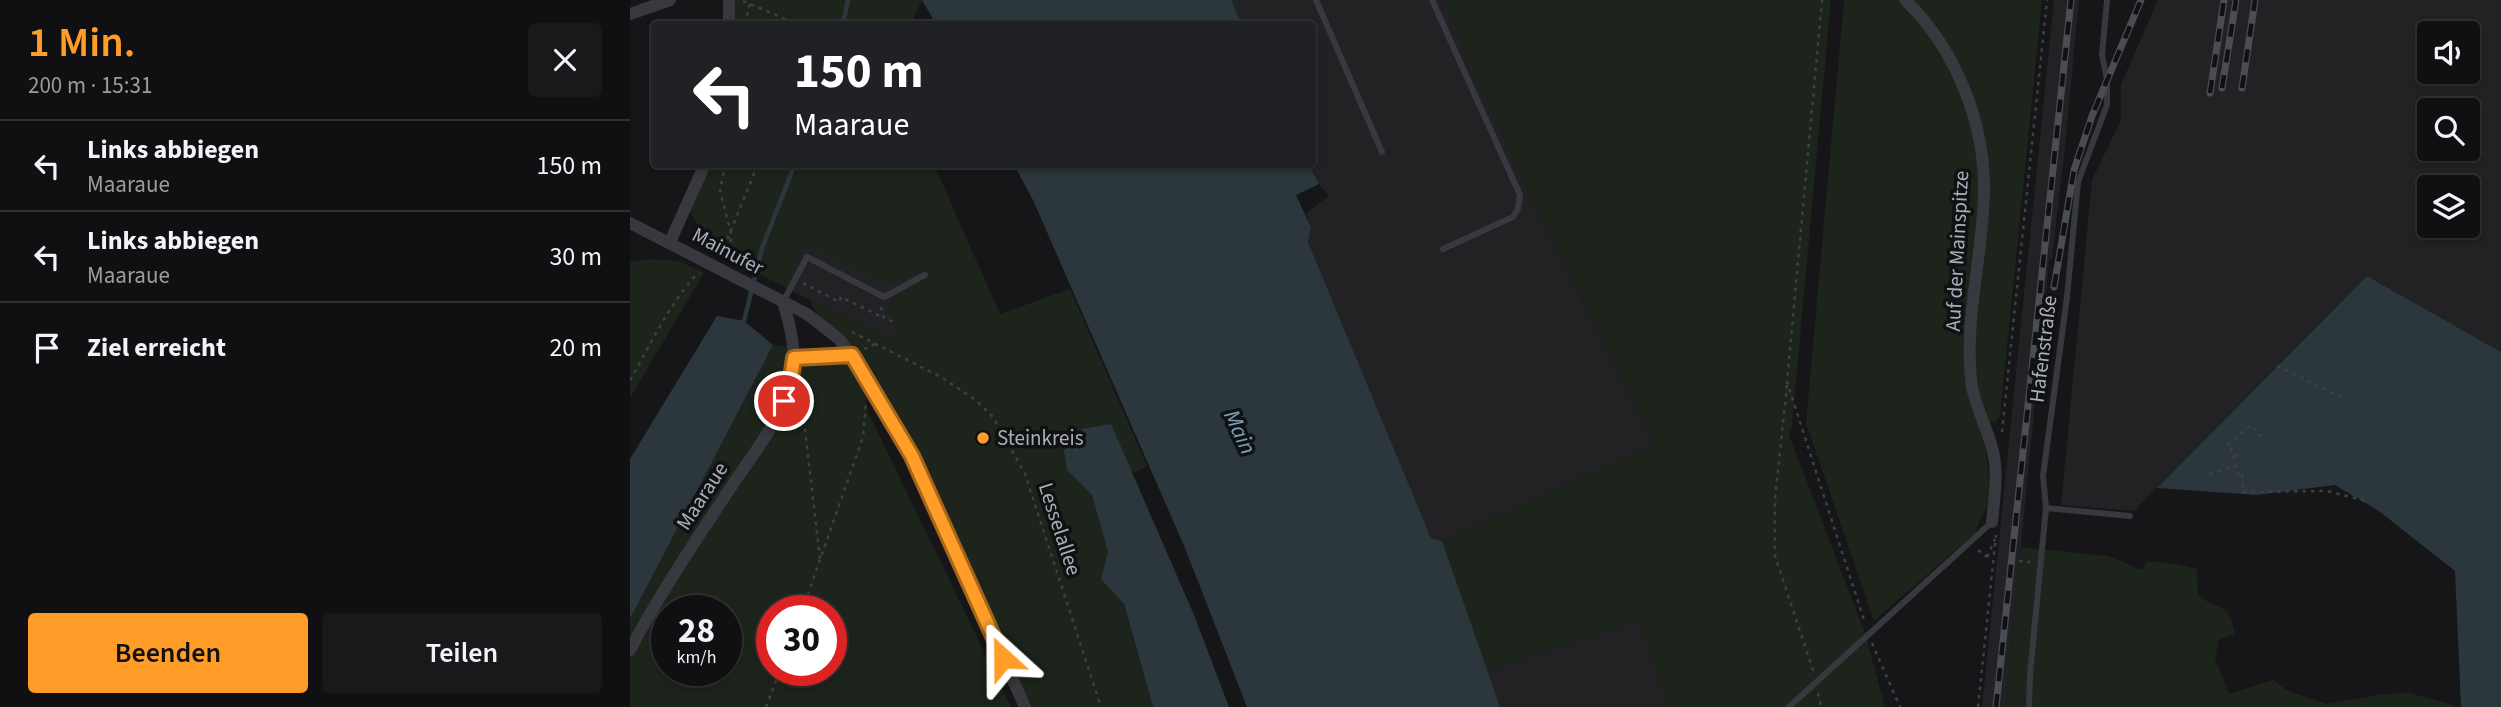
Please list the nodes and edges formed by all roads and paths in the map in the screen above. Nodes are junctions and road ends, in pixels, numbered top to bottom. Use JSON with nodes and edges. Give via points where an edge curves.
{"nodes":[{"id":1,"x":670,"y":0,"type":"edge"},
{"id":2,"x":729,"y":0,"type":"edge"},
{"id":3,"x":740,"y":0,"type":"edge"},
{"id":4,"x":1316,"y":0,"type":"edge"},
{"id":5,"x":1432,"y":0,"type":"edge"},
{"id":6,"x":1822,"y":0,"type":"edge"},
{"id":7,"x":1905,"y":0,"type":"edge"},
{"id":8,"x":2047,"y":0,"type":"edge"},
{"id":9,"x":2107,"y":0,"type":"edge"},
{"id":10,"x":751,"y":2,"type":"edge"},
{"id":11,"x":630,"y":14,"type":"edge"},
{"id":12,"x":729,"y":21,"type":"edge"},
{"id":13,"x":746,"y":21,"type":"edge"},
{"id":14,"x":786,"y":21,"type":"edge"},
{"id":15,"x":1382,"y":152,"type":"dead end"},
{"id":16,"x":703,"y":168,"type":"edge"},
{"id":17,"x":724,"y":168,"type":"edge"},
{"id":18,"x":756,"y":168,"type":"edge"},
{"id":19,"x":630,"y":223,"type":"edge"},
{"id":20,"x":731,"y":233,"type":"junction"},
{"id":21,"x":670,"y":242,"type":"junction"},
{"id":22,"x":1443,"y":249,"type":"dead end"},
{"id":23,"x":712,"y":264,"type":"junction"},
{"id":24,"x":730,"y":273,"type":"junction"},
{"id":25,"x":925,"y":275,"type":"dead end"},
{"id":26,"x":795,"y":279,"type":"junction"},
{"id":27,"x":884,"y":297,"type":"junction"},
{"id":28,"x":783,"y":302,"type":"junction"},
{"id":29,"x":884,"y":318,"type":"junction"},
{"id":30,"x":894,"y":323,"type":"dead end"},
{"id":31,"x":877,"y":343,"type":"dead end"},
{"id":32,"x":852,"y":355,"type":"junction"},
{"id":33,"x":794,"y":358,"type":"junction"},
{"id":34,"x":2277,"y":366,"type":"dead end"},
{"id":35,"x":866,"y":374,"type":"junction"},
{"id":36,"x":630,"y":380,"type":"edge"},
{"id":37,"x":1787,"y":382,"type":"junction"},
{"id":38,"x":801,"y":386,"type":"dead end"},
{"id":39,"x":2343,"y":398,"type":"dead end"},
{"id":40,"x":2263,"y":438,"type":"dead end"},
{"id":41,"x":1993,"y":451,"type":"junction"},
{"id":42,"x":2236,"y":466,"type":"junction"},
{"id":43,"x":2208,"y":474,"type":"dead end"},
{"id":44,"x":2370,"y":502,"type":"dead end"},
{"id":45,"x":2046,"y":508,"type":"junction"},
{"id":46,"x":2130,"y":516,"type":"dead end"},
{"id":47,"x":1992,"y":522,"type":"junction"},
{"id":48,"x":1996,"y":536,"type":"junction"},
{"id":49,"x":1992,"y":558,"type":"dead end"},
{"id":50,"x":821,"y":562,"type":"junction"},
{"id":51,"x":808,"y":595,"type":"edge"},
{"id":52,"x":1869,"y":635,"type":"junction"},
{"id":53,"x":630,"y":650,"type":"edge"},
{"id":54,"x":1817,"y":683,"type":"junction"},
{"id":55,"x":774,"y":686,"type":"edge"},
{"id":56,"x":766,"y":707,"type":"edge"},
{"id":57,"x":1025,"y":707,"type":"edge"},
{"id":58,"x":1101,"y":707,"type":"edge"},
{"id":59,"x":1789,"y":707,"type":"edge"},
{"id":60,"x":1821,"y":707,"type":"edge"},
{"id":61,"x":1900,"y":707,"type":"edge"},
{"id":62,"x":1978,"y":707,"type":"edge"},
{"id":63,"x":2029,"y":707,"type":"edge"}],
"edges":[{"from":1,"to":11,"type":"street"},
{"from":2,"to":12,"type":"street"},
{"from":3,"to":10,"type":"path"},
{"from":4,"to":15,"type":"lane"},
{"from":5,"to":22,"type":"lane","via":[[1520,195],[1513,216]]},
{"from":6,"to":37,"type":"path"},
{"from":7,"to":41,"type":"street","name":"Auf der Mainspitze","via":[[1954,66],[1980,135],[1984,191],[1970,324],[1972,388]]},
{"from":8,"to":41,"type":"path","via":[[2004,427]]},
{"from":9,"to":45,"type":"lane","name":"Hafenstraße","via":[[2102,55],[2107,105],[2078,182],[2043,476]]},
{"from":10,"to":13,"type":"path"},
{"from":10,"to":14,"type":"path"},
{"from":16,"to":21,"type":"street","name":"Mainufer"},
{"from":17,"to":20,"type":"path","via":[[720,191]]},
{"from":18,"to":20,"type":"path"},
{"from":19,"to":21,"type":"street"},
{"from":20,"to":23,"type":"path"},
{"from":20,"to":24,"type":"path"},
{"from":21,"to":23,"type":"street","name":"Mainufer"},
{"from":23,"to":24,"type":"street","name":"Mainufer"},
{"from":23,"to":36,"type":"path","via":[[688,283]]},
{"from":24,"to":28,"type":"street","name":"Mainufer"},
{"from":25,"to":27,"type":"lane"},
{"from":26,"to":27,"type":"lane","via":[[807,257]]},
{"from":26,"to":28,"type":"lane"},
{"from":26,"to":29,"type":"path"},
{"from":27,"to":29,"type":"path"},
{"from":28,"to":32,"type":"street","name":"Mainufer","via":[[822,324]]},
{"from":28,"to":33,"type":"street","name":"Maaraue"},
{"from":29,"to":30,"type":"path"},
{"from":31,"to":58,"type":"path","name":"Lesselallee","via":[[961,389],[993,417],[1007,439],[1025,474]]},
{"from":32,"to":33,"type":"street"},
{"from":32,"to":35,"type":"street","name":"Mainufer"},
{"from":33,"to":53,"type":"street","name":"Maaraue","via":[[789,389],[769,429]]},
{"from":34,"to":39,"type":"path"},
{"from":35,"to":50,"type":"path","via":[[863,437]]},
{"from":35,"to":57,"type":"street","name":"Mainufer","via":[[912,456]]},
{"from":37,"to":52,"type":"path"},
{"from":37,"to":54,"type":"path","via":[[1775,499],[1775,556]]},
{"from":38,"to":50,"type":"path"},
{"from":40,"to":42,"type":"path","via":[[2250,425],[2227,444]]},
{"from":41,"to":47,"type":"street","name":"Auf der Mainspitze"},
{"from":42,"to":43,"type":"path"},
{"from":42,"to":44,"type":"path","via":[[2243,492],[2327,491]]},
{"from":45,"to":46,"type":"lane"},
{"from":45,"to":63,"type":"lane","name":"Hafenstraße"},
{"from":47,"to":48,"type":"path"},
{"from":47,"to":52,"type":"lane"},
{"from":48,"to":49,"type":"path","via":[[1987,557]]},
{"from":48,"to":62,"type":"path"},
{"from":50,"to":51,"type":"path"},
{"from":52,"to":54,"type":"lane"},
{"from":52,"to":61,"type":"path"},
{"from":54,"to":59,"type":"lane"},
{"from":54,"to":60,"type":"path"},
{"from":55,"to":56,"type":"path"}]}
